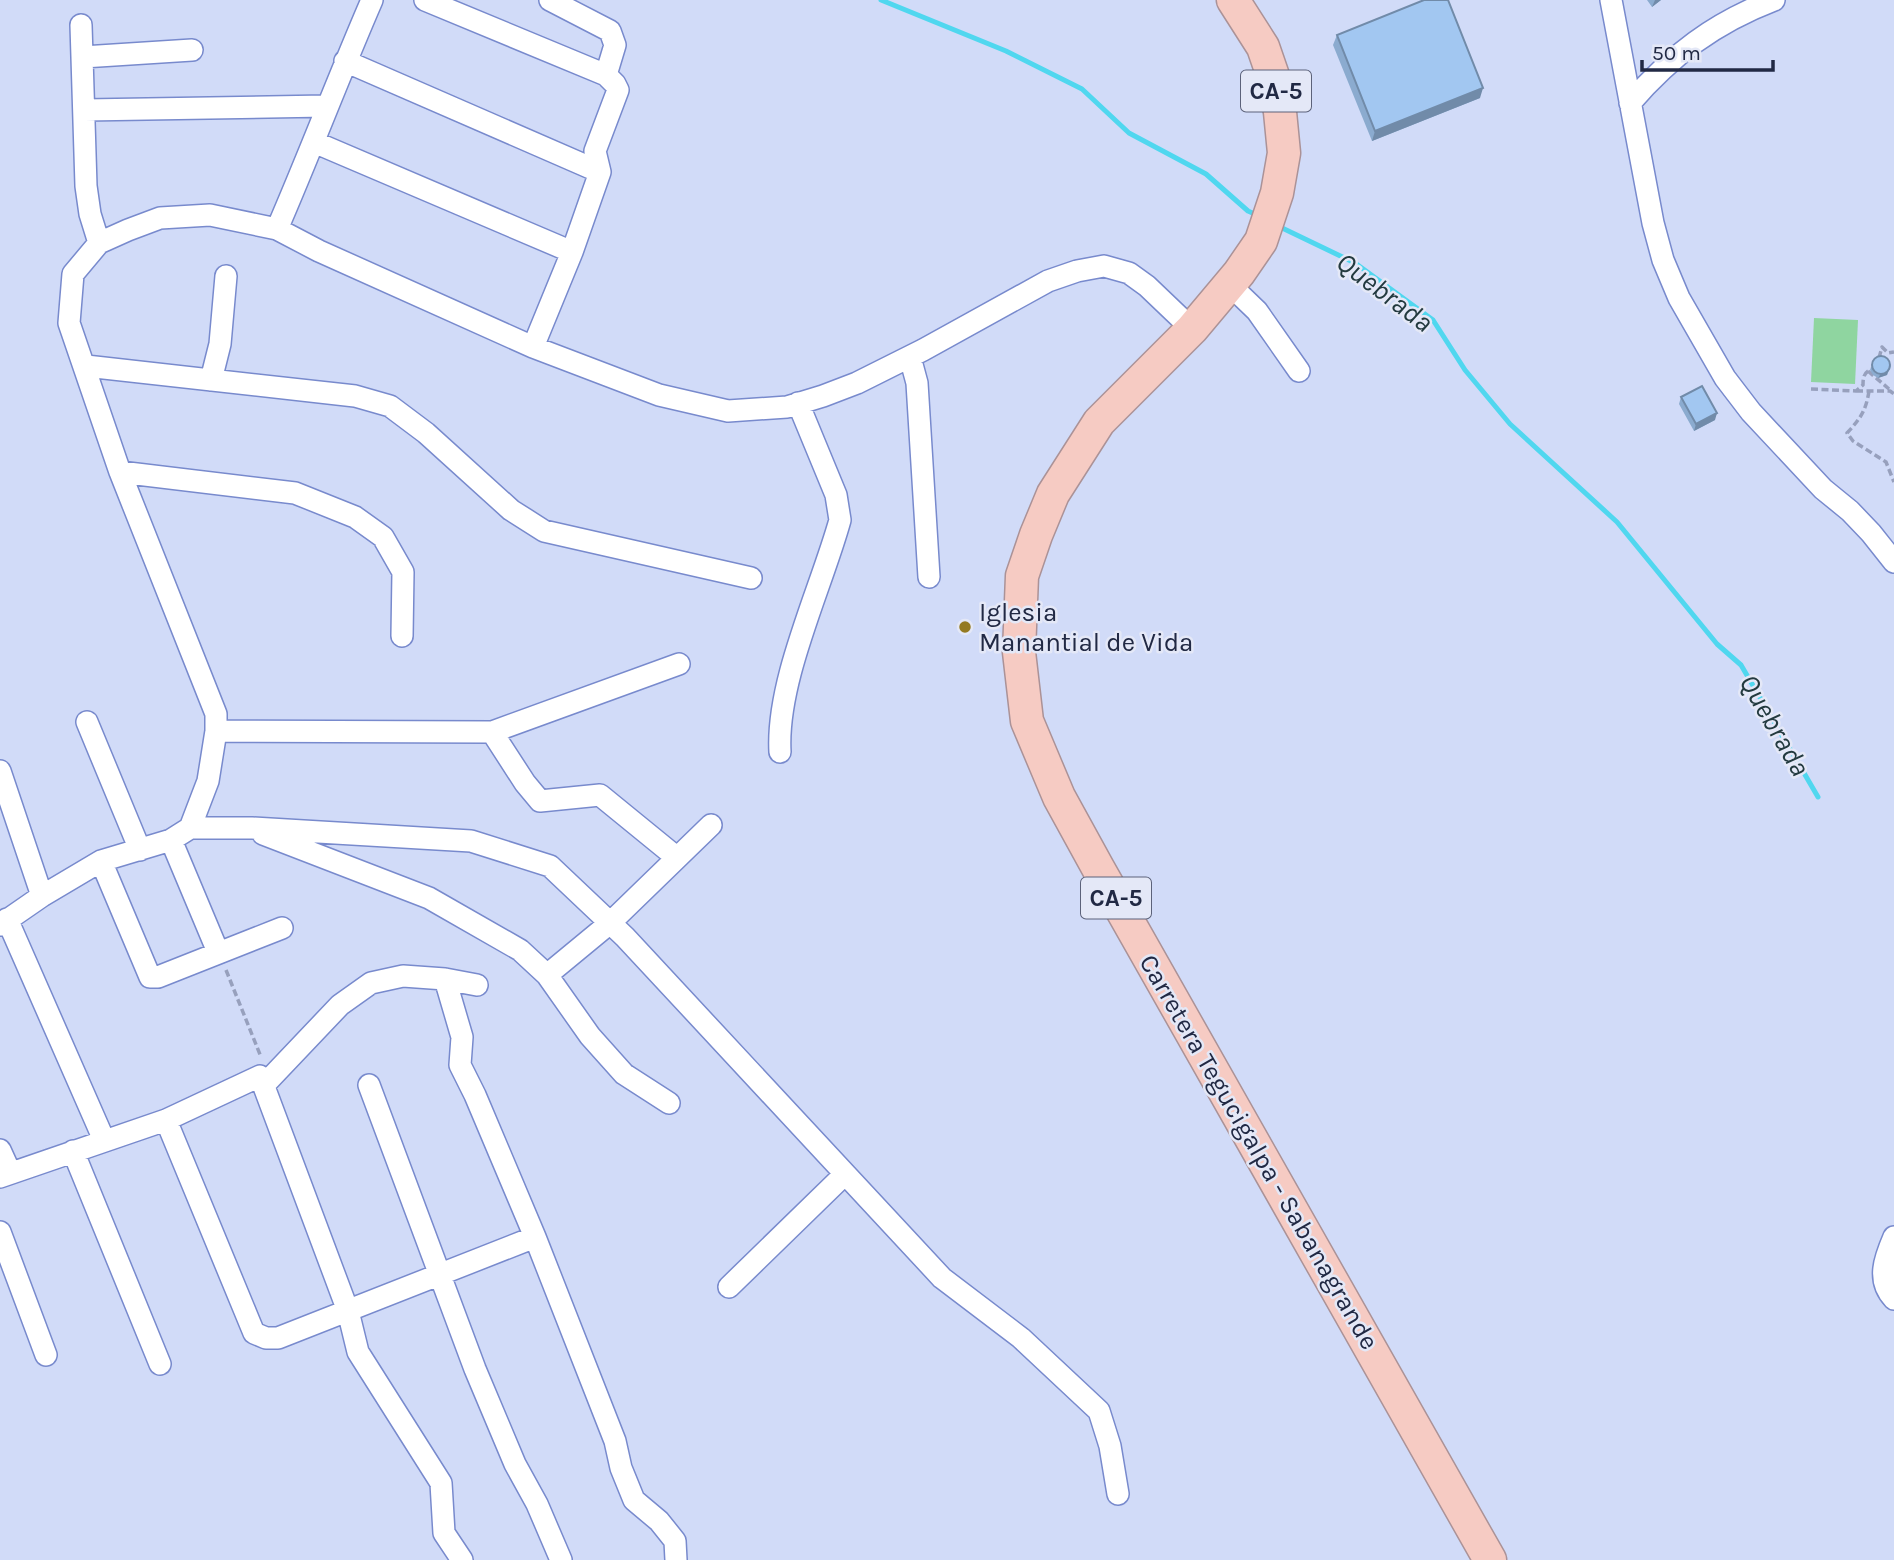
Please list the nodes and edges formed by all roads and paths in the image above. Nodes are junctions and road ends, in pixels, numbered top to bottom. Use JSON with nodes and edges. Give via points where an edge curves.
{"nodes":[{"id":1,"x":372,"y":0,"type":"edge"},
{"id":2,"x":425,"y":0,"type":"edge"},
{"id":3,"x":550,"y":0,"type":"edge"},
{"id":4,"x":1233,"y":0,"type":"edge"},
{"id":5,"x":1611,"y":0,"type":"edge"},
{"id":6,"x":1774,"y":0,"type":"edge"},
{"id":7,"x":81,"y":24,"type":"dead end"},
{"id":8,"x":192,"y":50,"type":"dead end"},
{"id":9,"x":83,"y":57,"type":"junction"},
{"id":10,"x":345,"y":61,"type":"junction"},
{"id":11,"x":606,"y":75,"type":"junction"},
{"id":12,"x":1630,"y":103,"type":"junction"},
{"id":13,"x":326,"y":106,"type":"junction"},
{"id":14,"x":85,"y":110,"type":"junction"},
{"id":15,"x":314,"y":142,"type":"junction"},
{"id":16,"x":600,"y":172,"type":"junction"},
{"id":17,"x":277,"y":229,"type":"junction"},
{"id":18,"x":99,"y":243,"type":"junction"},
{"id":19,"x":572,"y":252,"type":"junction"},
{"id":20,"x":226,"y":276,"type":"dead end"},
{"id":21,"x":1229,"y":284,"type":"junction"},
{"id":22,"x":1192,"y":329,"type":"junction"},
{"id":23,"x":533,"y":346,"type":"junction"},
{"id":24,"x":1894,"y":352,"type":"edge"},
{"id":25,"x":910,"y":357,"type":"junction"},
{"id":26,"x":86,"y":366,"type":"junction"},
{"id":27,"x":1299,"y":370,"type":"dead end"},
{"id":28,"x":1867,"y":371,"type":"junction"},
{"id":29,"x":211,"y":380,"type":"junction"},
{"id":30,"x":1811,"y":389,"type":"dead end"},
{"id":31,"x":1856,"y":391,"type":"junction"},
{"id":32,"x":1869,"y":391,"type":"junction"},
{"id":33,"x":1892,"y":392,"type":"edge"},
{"id":34,"x":798,"y":403,"type":"junction"},
{"id":35,"x":120,"y":472,"type":"junction"},
{"id":36,"x":1894,"y":482,"type":"edge"},
{"id":37,"x":1894,"y":562,"type":"edge"},
{"id":38,"x":929,"y":577,"type":"dead end"},
{"id":39,"x":751,"y":578,"type":"dead end"},
{"id":40,"x":402,"y":636,"type":"dead end"},
{"id":41,"x":679,"y":664,"type":"dead end"},
{"id":42,"x":87,"y":722,"type":"dead end"},
{"id":43,"x":216,"y":731,"type":"junction"},
{"id":44,"x":492,"y":732,"type":"junction"},
{"id":45,"x":780,"y":752,"type":"dead end"},
{"id":46,"x":0,"y":771,"type":"edge"},
{"id":47,"x":711,"y":825,"type":"dead end"},
{"id":48,"x":190,"y":828,"type":"junction"},
{"id":49,"x":252,"y":828,"type":"junction"},
{"id":50,"x":171,"y":841,"type":"junction"},
{"id":51,"x":140,"y":850,"type":"junction"},
{"id":52,"x":676,"y":856,"type":"junction"},
{"id":53,"x":101,"y":862,"type":"junction"},
{"id":54,"x":42,"y":896,"type":"junction"},
{"id":55,"x":4,"y":922,"type":"edge"},
{"id":56,"x":610,"y":923,"type":"junction"},
{"id":57,"x":282,"y":928,"type":"dead end"},
{"id":58,"x":218,"y":953,"type":"junction"},
{"id":59,"x":547,"y":975,"type":"junction"},
{"id":60,"x":445,"y":979,"type":"junction"},
{"id":61,"x":477,"y":985,"type":"dead end"},
{"id":62,"x":262,"y":1081,"type":"junction"},
{"id":63,"x":369,"y":1085,"type":"dead end"},
{"id":64,"x":669,"y":1103,"type":"dead end"},
{"id":65,"x":166,"y":1120,"type":"junction"},
{"id":66,"x":104,"y":1140,"type":"junction"},
{"id":67,"x":0,"y":1150,"type":"edge"},
{"id":68,"x":74,"y":1151,"type":"junction"},
{"id":69,"x":5,"y":1175,"type":"edge"},
{"id":70,"x":844,"y":1175,"type":"junction"},
{"id":71,"x":0,"y":1232,"type":"edge"},
{"id":72,"x":535,"y":1237,"type":"junction"},
{"id":73,"x":1894,"y":1237,"type":"edge"},
{"id":74,"x":440,"y":1276,"type":"junction"},
{"id":75,"x":729,"y":1287,"type":"dead end"},
{"id":76,"x":1894,"y":1299,"type":"edge"},
{"id":77,"x":348,"y":1311,"type":"junction"},
{"id":78,"x":46,"y":1354,"type":"dead end"},
{"id":79,"x":160,"y":1364,"type":"dead end"},
{"id":80,"x":1118,"y":1494,"type":"dead end"},
{"id":81,"x":462,"y":1560,"type":"edge"},
{"id":82,"x":561,"y":1560,"type":"edge"},
{"id":83,"x":676,"y":1560,"type":"edge"},
{"id":84,"x":1490,"y":1560,"type":"edge"}],
"edges":[{"from":1,"to":10,"type":"street"},
{"from":2,"to":11,"type":"street"},
{"from":3,"to":11,"type":"street","via":[[610,31],[615,45]]},
{"from":4,"to":21,"type":"highway","name":"Carretera Tegucigalpa - Sabanagrande","number":"CA-5","via":[[1263,47],[1274,79],[1284,153],[1261,241]]},
{"from":5,"to":12,"type":"street"},
{"from":6,"to":12,"type":"street","via":[[1702,36],[1676,55]]},
{"from":7,"to":9,"type":"street"},
{"from":8,"to":9,"type":"street"},
{"from":9,"to":14,"type":"street"},
{"from":10,"to":13,"type":"street"},
{"from":10,"to":16,"type":"street"},
{"from":11,"to":16,"type":"street","via":[[618,90],[595,151]]},
{"from":12,"to":37,"type":"street","via":[[1663,260],[1698,334],[1751,412]]},
{"from":13,"to":14,"type":"street"},
{"from":13,"to":15,"type":"street"},
{"from":14,"to":18,"type":"street","via":[[86,186]]},
{"from":15,"to":17,"type":"street"},
{"from":15,"to":19,"type":"street"},
{"from":16,"to":19,"type":"street"},
{"from":17,"to":18,"type":"street","via":[[210,215],[160,218]]},
{"from":17,"to":23,"type":"street"},
{"from":18,"to":26,"type":"street","via":[[73,274],[69,323]]},
{"from":19,"to":23,"type":"street"},
{"from":20,"to":29,"type":"street","via":[[220,344]]},
{"from":21,"to":22,"type":"highway","name":"Carretera Tegucigalpa - Sabanagrande","number":"CA-5"},
{"from":21,"to":27,"type":"street","via":[[1257,311]]},
{"from":22,"to":25,"type":"street","via":[[1138,279],[1104,266],[1048,281]]},
{"from":22,"to":84,"type":"highway","name":"Carretera Tegucigalpa - Sabanagrande","number":"CA-5","via":[[1099,422],[1053,494],[1035,535],[1022,576],[1019,652],[1027,721],[1059,797]]},
{"from":23,"to":34,"type":"street","via":[[659,395],[728,411]]},
{"from":24,"to":28,"type":"path","via":[[1882,347],[1877,368]]},
{"from":25,"to":34,"type":"street","via":[[857,383]]},
{"from":25,"to":38,"type":"street","via":[[917,383]]},
{"from":26,"to":29,"type":"street"},
{"from":26,"to":35,"type":"street"},
{"from":28,"to":31,"type":"path"},
{"from":28,"to":33,"type":"path"},
{"from":29,"to":39,"type":"street","via":[[355,396],[390,406],[511,510],[544,531]]},
{"from":30,"to":31,"type":"path"},
{"from":31,"to":32,"type":"path"},
{"from":32,"to":33,"type":"path"},
{"from":32,"to":36,"type":"path","via":[[1862,418],[1847,433],[1886,463]]},
{"from":34,"to":45,"type":"street","via":[[836,495],[840,520],[788,686]]},
{"from":35,"to":40,"type":"street","via":[[296,493],[355,517],[383,537],[403,572]]},
{"from":35,"to":43,"type":"street","via":[[216,714]]},
{"from":41,"to":44,"type":"street"},
{"from":42,"to":51,"type":"street"},
{"from":43,"to":44,"type":"street"},
{"from":43,"to":48,"type":"street","via":[[208,781]]},
{"from":44,"to":52,"type":"street","via":[[540,801],[600,795]]},
{"from":46,"to":54,"type":"street"},
{"from":47,"to":52,"type":"street"},
{"from":48,"to":49,"type":"street"},
{"from":48,"to":50,"type":"street"},
{"from":49,"to":56,"type":"street","via":[[471,841],[550,866]]},
{"from":49,"to":59,"type":"street","via":[[429,898],[520,950]]},
{"from":50,"to":51,"type":"street"},
{"from":50,"to":58,"type":"street"},
{"from":51,"to":53,"type":"street"},
{"from":52,"to":56,"type":"street"},
{"from":53,"to":54,"type":"street"},
{"from":53,"to":58,"type":"street","via":[[150,977]]},
{"from":54,"to":55,"type":"street"},
{"from":55,"to":66,"type":"street"},
{"from":56,"to":59,"type":"street"},
{"from":56,"to":70,"type":"street"},
{"from":57,"to":58,"type":"street"},
{"from":58,"to":62,"type":"path","via":[[261,1055]]},
{"from":59,"to":64,"type":"street","via":[[590,1036],[624,1074]]},
{"from":60,"to":61,"type":"street"},
{"from":60,"to":62,"type":"street","via":[[403,976],[372,983],[341,1005]]},
{"from":60,"to":72,"type":"street","via":[[462,1037],[460,1065]]},
{"from":62,"to":65,"type":"street"},
{"from":62,"to":77,"type":"street"},
{"from":63,"to":74,"type":"street"},
{"from":65,"to":66,"type":"street"},
{"from":65,"to":77,"type":"street","via":[[254,1333],[278,1338]]},
{"from":66,"to":68,"type":"street"},
{"from":67,"to":69,"type":"street"},
{"from":68,"to":69,"type":"street"},
{"from":68,"to":79,"type":"street"},
{"from":70,"to":75,"type":"street"},
{"from":70,"to":80,"type":"street","via":[[942,1278],[1021,1338],[1099,1410]]},
{"from":71,"to":78,"type":"street"},
{"from":72,"to":74,"type":"street"},
{"from":72,"to":83,"type":"street","via":[[634,1500],[675,1541]]},
{"from":73,"to":76,"type":"street","via":[[1883,1269],[1884,1282]]},
{"from":74,"to":77,"type":"street"},
{"from":74,"to":82,"type":"street","via":[[515,1464]]},
{"from":77,"to":81,"type":"street","via":[[358,1352],[441,1483],[444,1533]]}]}
